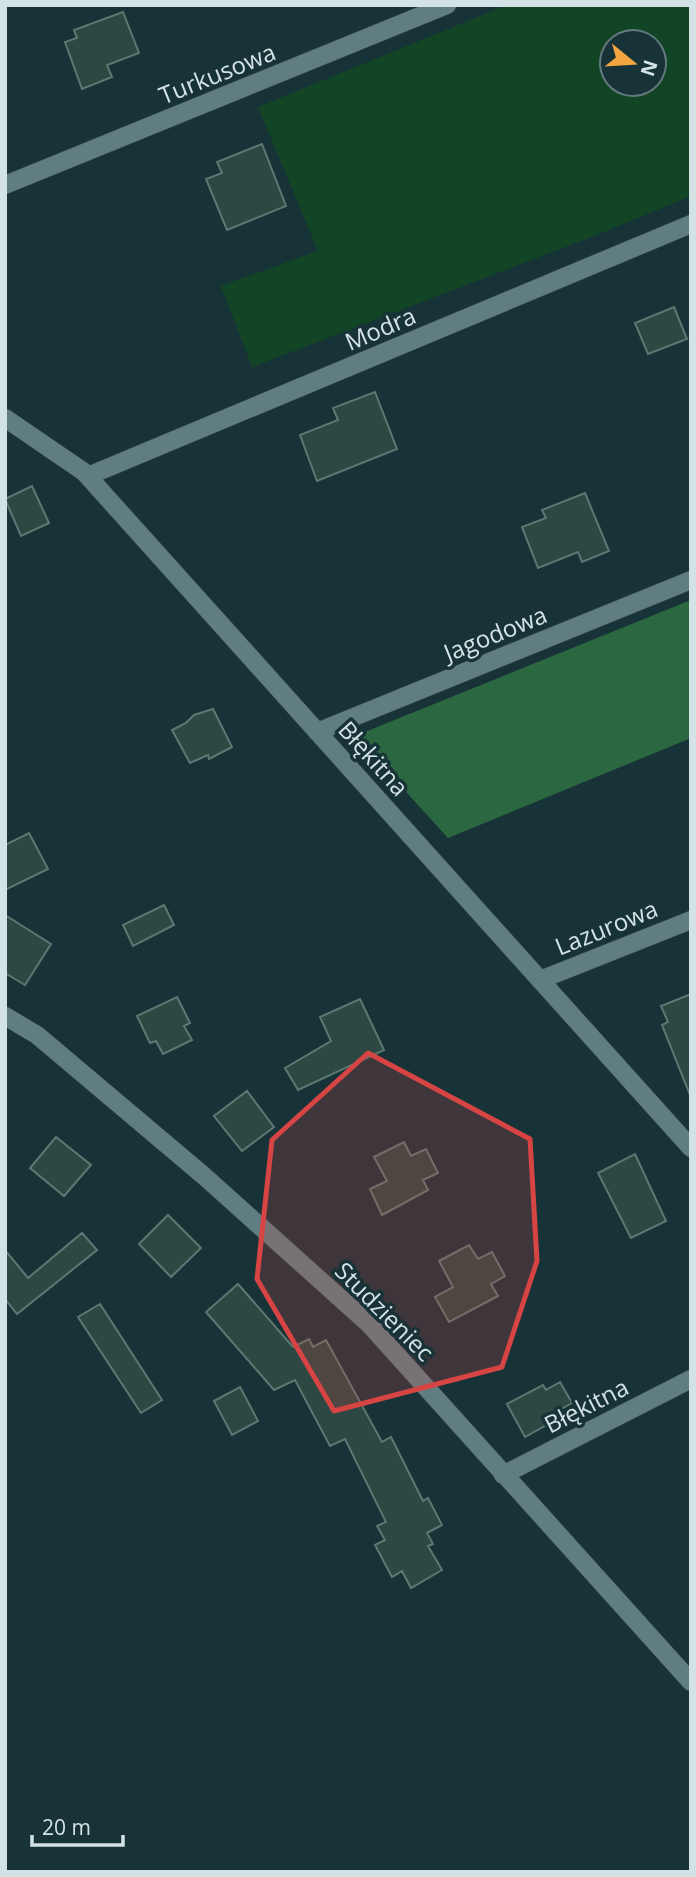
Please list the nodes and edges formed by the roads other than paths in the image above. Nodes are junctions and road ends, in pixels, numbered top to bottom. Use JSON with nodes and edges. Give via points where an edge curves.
{"nodes":[{"id":1,"x":447,"y":5,"type":"edge"},
{"id":2,"x":5,"y":185,"type":"edge"},
{"id":3,"x":691,"y":224,"type":"edge"},
{"id":4,"x":5,"y":418,"type":"edge"},
{"id":5,"x":88,"y":476,"type":"junction"},
{"id":6,"x":691,"y":580,"type":"edge"},
{"id":7,"x":317,"y":732,"type":"junction"},
{"id":8,"x":691,"y":920,"type":"edge"},
{"id":9,"x":540,"y":980,"type":"junction"},
{"id":10,"x":5,"y":1016,"type":"edge"},
{"id":11,"x":691,"y":1148,"type":"edge"},
{"id":12,"x":691,"y":1379,"type":"edge"},
{"id":13,"x":503,"y":1475,"type":"junction"},
{"id":14,"x":691,"y":1682,"type":"edge"}],
"edges":[{"from":1,"to":2,"type":"street","name":"Turkusowa"},
{"from":3,"to":5,"type":"street","name":"Modra"},
{"from":4,"to":5,"type":"street","name":"Błękitna"},
{"from":5,"to":7,"type":"street","name":"Błękitna"},
{"from":6,"to":7,"type":"street","name":"Jagodowa"},
{"from":7,"to":9,"type":"street","name":"Błękitna"},
{"from":8,"to":9,"type":"street","name":"Lazurowa"},
{"from":9,"to":11,"type":"street","name":"Błękitna"},
{"from":10,"to":13,"type":"street","name":"Studzieniec","via":[[37,1035],[369,1324]]},
{"from":12,"to":13,"type":"street","name":"Błękitna"},
{"from":13,"to":14,"type":"street","name":"Studzieniec"}]}
